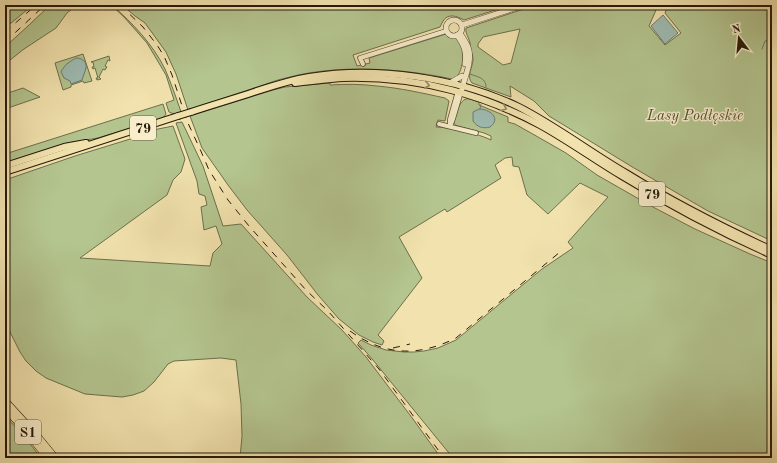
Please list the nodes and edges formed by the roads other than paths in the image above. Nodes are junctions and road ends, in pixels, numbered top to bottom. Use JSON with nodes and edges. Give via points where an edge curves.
{"nodes":[{"id":1,"x":524,"y":5,"type":"edge"},
{"id":2,"x":462,"y":25,"type":"junction"},
{"id":3,"x":446,"y":31,"type":"junction"},
{"id":4,"x":459,"y":34,"type":"junction"},
{"id":5,"x":363,"y":64,"type":"dead end"},
{"id":6,"x":463,"y":77,"type":"junction"},
{"id":7,"x":449,"y":86,"type":"junction"},
{"id":8,"x":460,"y":89,"type":"junction"},
{"id":9,"x":470,"y":92,"type":"junction"},
{"id":10,"x":457,"y":101,"type":"junction"},
{"id":11,"x":439,"y":124,"type":"dead end"},
{"id":12,"x":450,"y":126,"type":"junction"},
{"id":13,"x":476,"y":133,"type":"dead end"},
{"id":14,"x":107,"y":139,"type":"junction"},
{"id":15,"x":5,"y":166,"type":"edge"},
{"id":16,"x":5,"y":172,"type":"edge"},
{"id":17,"x":772,"y":250,"type":"edge"},
{"id":18,"x":772,"y":255,"type":"edge"},
{"id":19,"x":5,"y":401,"type":"edge"},
{"id":20,"x":5,"y":408,"type":"edge"},
{"id":21,"x":48,"y":458,"type":"edge"},
{"id":22,"x":55,"y":458,"type":"edge"}],
"edges":[{"from":1,"to":2,"type":"street"},
{"from":2,"to":3,"type":"street","via":[[458,20],[451,20]]},
{"from":2,"to":4,"type":"street"},
{"from":3,"to":4,"type":"street","via":[[452,36]]},
{"from":3,"to":5,"type":"street","via":[[360,58]]},
{"from":4,"to":6,"type":"street","via":[[466,54]]},
{"from":6,"to":7,"type":"street"},
{"from":6,"to":8,"type":"street"},
{"from":6,"to":9,"type":"street"},
{"from":7,"to":8,"type":"main road","number":"79"},
{"from":7,"to":10,"type":"street"},
{"from":7,"to":14,"type":"main road","number":"79","bridge":true,"via":[[361,78],[273,86]]},
{"from":8,"to":9,"type":"main road","number":"79"},
{"from":8,"to":10,"type":"street"},
{"from":9,"to":10,"type":"street"},
{"from":9,"to":17,"type":"main road","number":"79","via":[[500,99],[524,110],[667,197]]},
{"from":9,"to":18,"type":"main road","number":"79","one_way":true,"via":[[537,123],[670,205]]},
{"from":10,"to":12,"type":"street"},
{"from":11,"to":12,"type":"street"},
{"from":12,"to":13,"type":"street"},
{"from":14,"to":15,"type":"main road","number":"79","via":[[64,147]]},
{"from":14,"to":16,"type":"main road","number":"79"},
{"from":19,"to":22,"type":"highway","number":"S1"},
{"from":20,"to":21,"type":"highway","number":"S1"}]}
